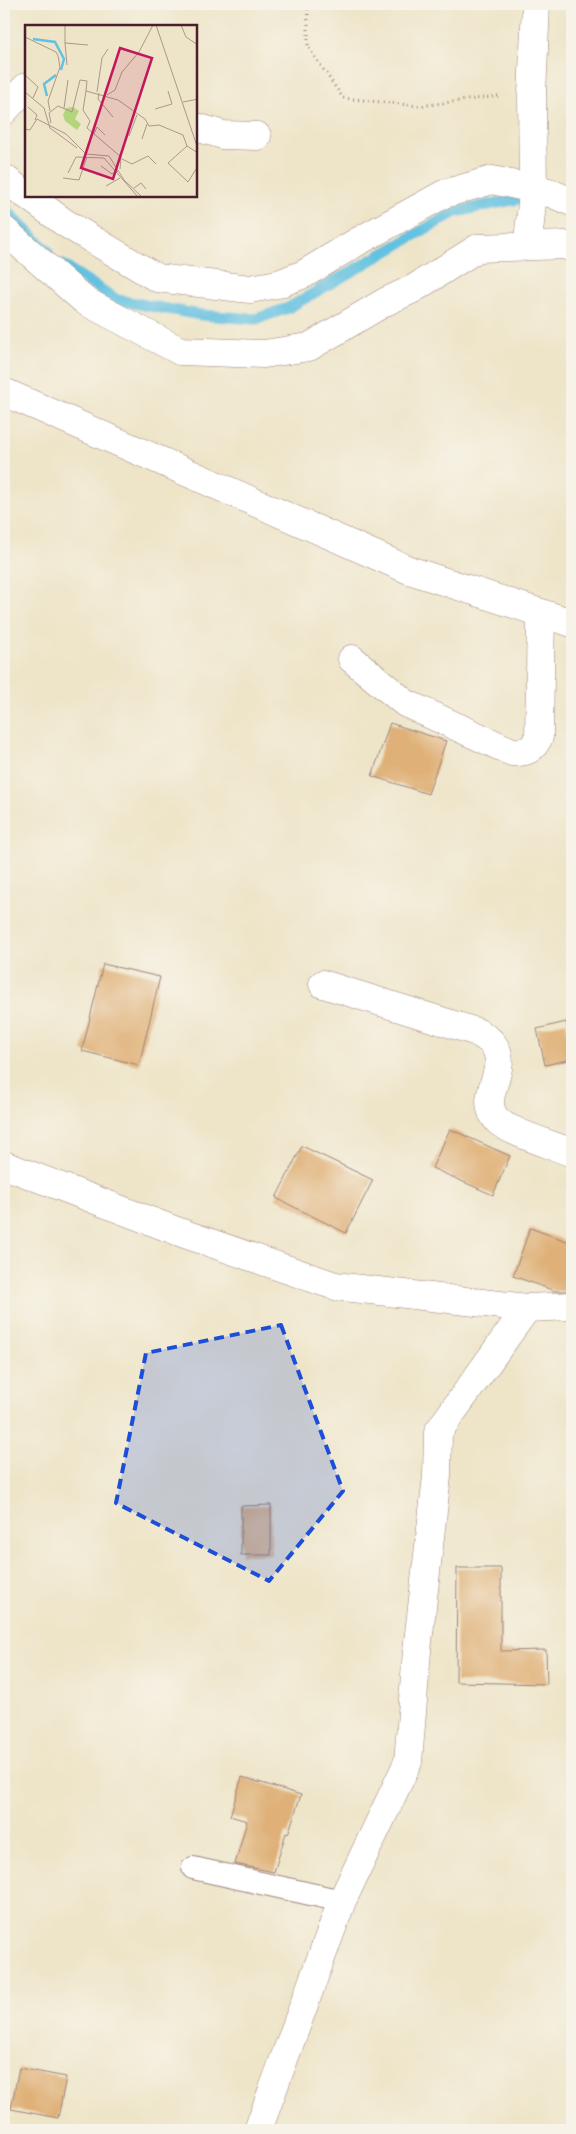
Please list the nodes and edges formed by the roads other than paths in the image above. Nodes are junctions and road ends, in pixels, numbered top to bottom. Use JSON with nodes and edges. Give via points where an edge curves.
{"nodes":[{"id":1,"x":536,"y":4,"type":"edge"},
{"id":2,"x":25,"y":88,"type":"edge"},
{"id":3,"x":4,"y":111,"type":"edge"},
{"id":4,"x":198,"y":128,"type":"edge"},
{"id":5,"x":257,"y":136,"type":"dead end"},
{"id":6,"x":4,"y":178,"type":"edge"},
{"id":7,"x":533,"y":191,"type":"junction"},
{"id":8,"x":25,"y":194,"type":"edge"},
{"id":9,"x":30,"y":198,"type":"edge"},
{"id":10,"x":572,"y":202,"type":"edge"},
{"id":11,"x":4,"y":230,"type":"edge"},
{"id":12,"x":531,"y":239,"type":"junction"},
{"id":13,"x":572,"y":248,"type":"edge"},
{"id":14,"x":4,"y":392,"type":"edge"},
{"id":15,"x":541,"y":613,"type":"junction"},
{"id":16,"x":572,"y":623,"type":"edge"},
{"id":17,"x":352,"y":659,"type":"dead end"},
{"id":18,"x":323,"y":984,"type":"dead end"},
{"id":19,"x":572,"y":1152,"type":"edge"},
{"id":20,"x":4,"y":1165,"type":"edge"},
{"id":21,"x":572,"y":1306,"type":"edge"},
{"id":22,"x":527,"y":1308,"type":"junction"},
{"id":23,"x":193,"y":1868,"type":"dead end"},
{"id":24,"x":342,"y":1901,"type":"junction"},
{"id":25,"x":258,"y":2130,"type":"edge"}],
"edges":[{"from":1,"to":7,"type":"street","via":[[532,95]]},
{"from":2,"to":3,"type":"street"},
{"from":4,"to":5,"type":"street","via":[[222,135]]},
{"from":6,"to":8,"type":"street"},
{"from":7,"to":9,"type":"street","via":[[492,180],[444,194],[304,274],[278,284],[250,289],[158,278]]},
{"from":7,"to":10,"type":"street","via":[[555,194]]},
{"from":7,"to":12,"type":"street"},
{"from":11,"to":12,"type":"street","via":[[86,301],[117,320],[180,350],[264,354],[309,347],[478,248]]},
{"from":12,"to":13,"type":"street"},
{"from":14,"to":15,"type":"street","via":[[409,570]]},
{"from":15,"to":16,"type":"street"},
{"from":15,"to":17,"type":"street","via":[[539,737],[534,747],[524,753],[512,752],[405,703]]},
{"from":18,"to":19,"type":"street","via":[[477,1032],[492,1042],[499,1054],[499,1069],[489,1096],[490,1109],[499,1122]]},
{"from":20,"to":22,"type":"street","via":[[182,1233],[335,1286]]},
{"from":21,"to":22,"type":"street"},
{"from":22,"to":24,"type":"street","via":[[438,1432],[437,1476],[408,1762]]},
{"from":23,"to":24,"type":"lane"},
{"from":24,"to":25,"type":"street"}]}
